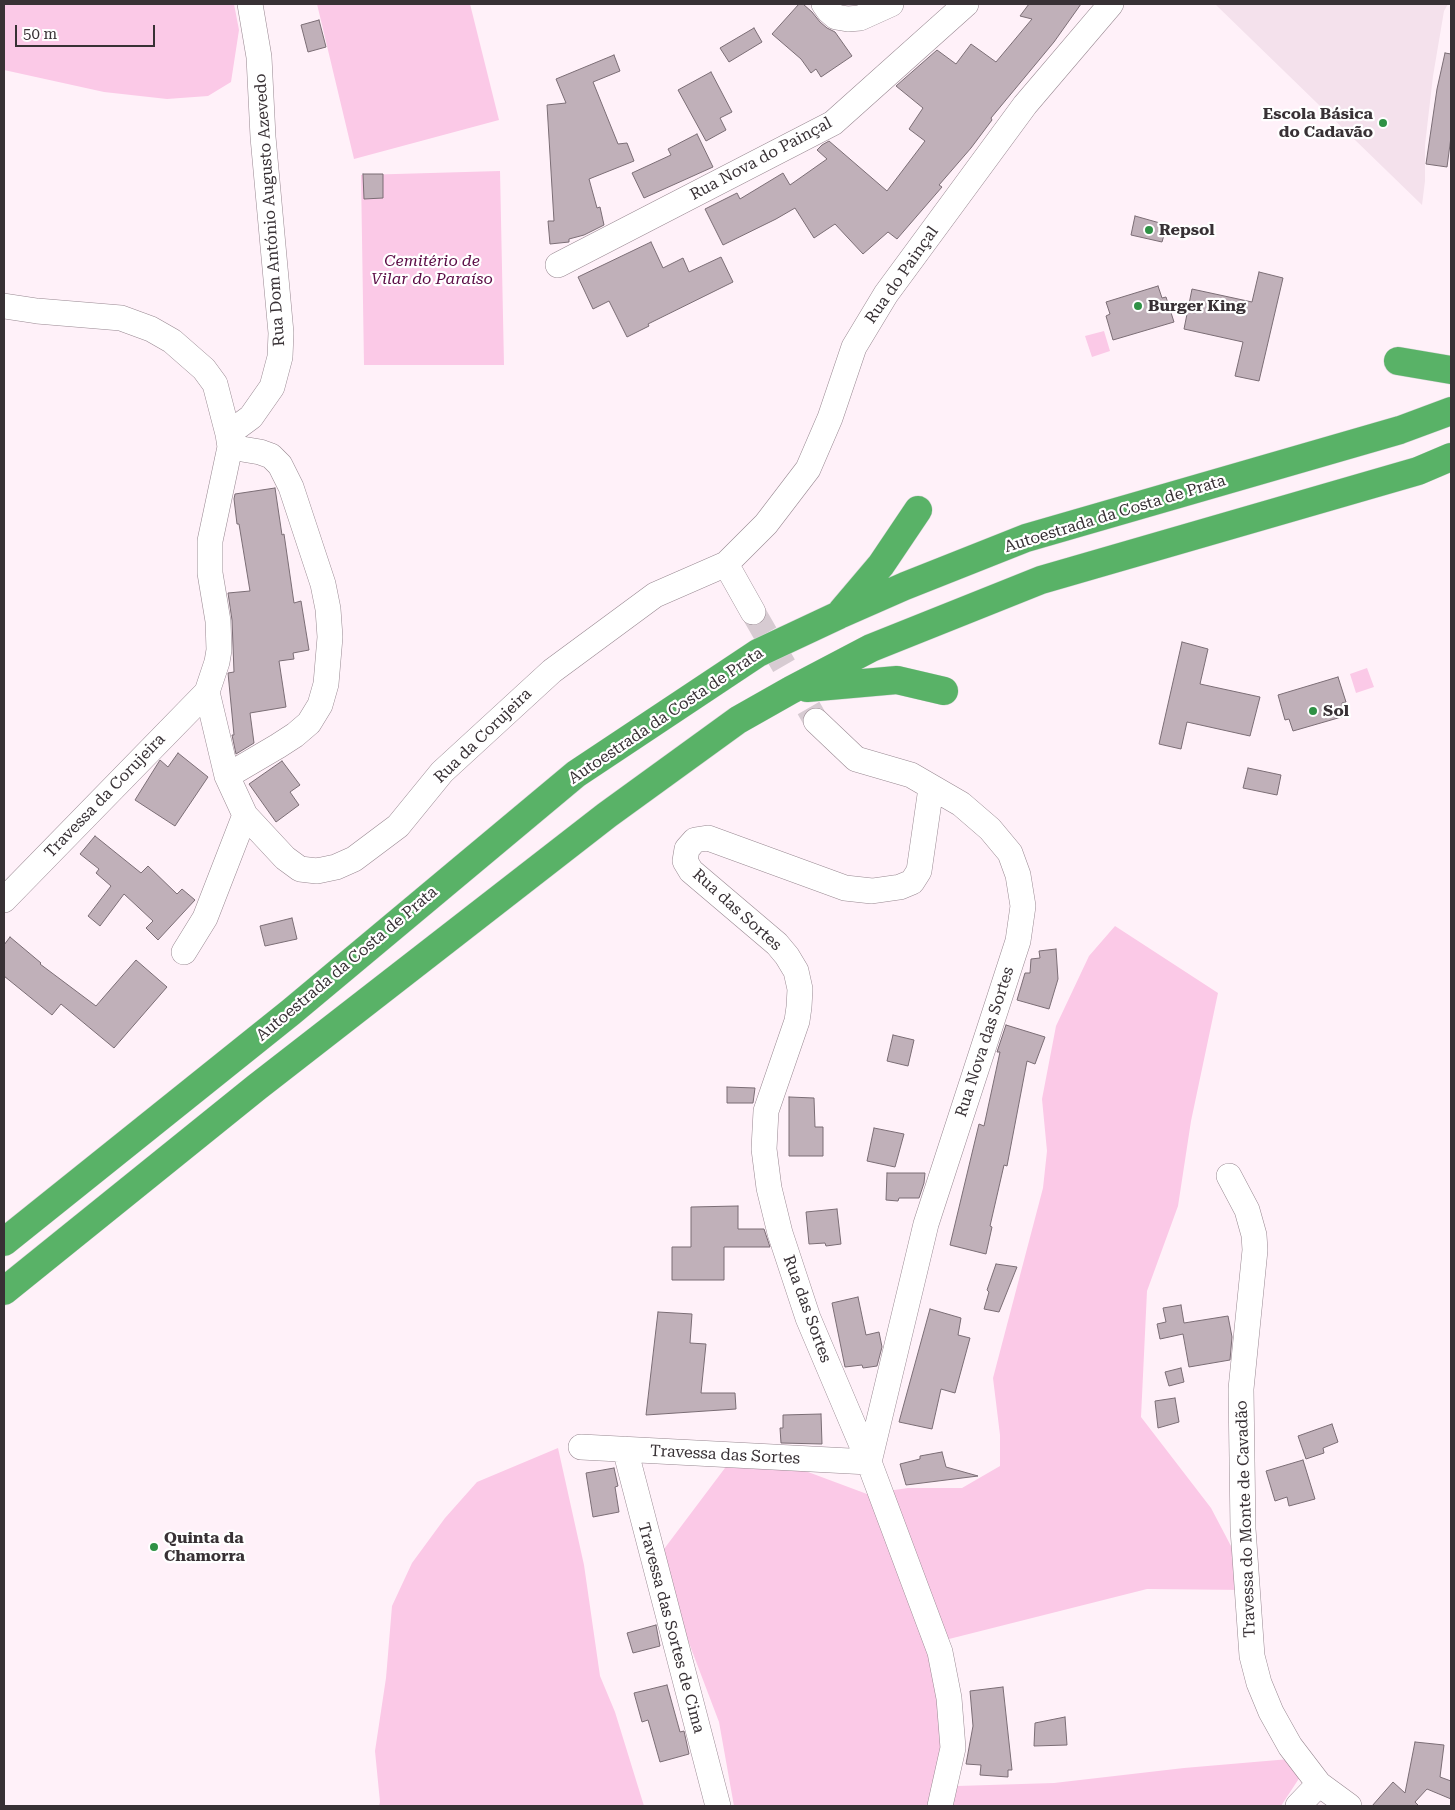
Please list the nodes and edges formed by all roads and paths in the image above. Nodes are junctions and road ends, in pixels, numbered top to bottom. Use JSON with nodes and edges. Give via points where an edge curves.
{"nodes":[{"id":1,"x":250,"y":4,"type":"edge"},
{"id":2,"x":824,"y":4,"type":"edge"},
{"id":3,"x":891,"y":4,"type":"edge"},
{"id":4,"x":966,"y":4,"type":"edge"},
{"id":5,"x":1112,"y":4,"type":"edge"},
{"id":6,"x":558,"y":265,"type":"dead end"},
{"id":7,"x":4,"y":306,"type":"edge"},
{"id":8,"x":1398,"y":361,"type":"dead end"},
{"id":9,"x":1451,"y":370,"type":"edge"},
{"id":10,"x":1451,"y":411,"type":"edge"},
{"id":11,"x":229,"y":441,"type":"junction"},
{"id":12,"x":1451,"y":458,"type":"edge"},
{"id":13,"x":918,"y":510,"type":"dead end"},
{"id":14,"x":726,"y":564,"type":"junction"},
{"id":15,"x":753,"y":612,"type":"tunnel mouth"},
{"id":16,"x":839,"y":615,"type":"junction"},
{"id":17,"x":790,"y":690,"type":"junction"},
{"id":18,"x":944,"y":691,"type":"dead end"},
{"id":19,"x":207,"y":692,"type":"junction"},
{"id":20,"x":816,"y":721,"type":"tunnel mouth"},
{"id":21,"x":227,"y":776,"type":"junction"},
{"id":22,"x":931,"y":788,"type":"junction"},
{"id":23,"x":245,"y":815,"type":"junction"},
{"id":24,"x":4,"y":900,"type":"edge"},
{"id":25,"x":184,"y":952,"type":"dead end"},
{"id":26,"x":1229,"y":1176,"type":"dead end"},
{"id":27,"x":4,"y":1242,"type":"edge"},
{"id":28,"x":4,"y":1291,"type":"edge"},
{"id":29,"x":581,"y":1447,"type":"dead end"},
{"id":30,"x":625,"y":1450,"type":"junction"},
{"id":31,"x":869,"y":1462,"type":"junction"},
{"id":32,"x":1319,"y":1784,"type":"junction"},
{"id":33,"x":718,"y":1806,"type":"edge"},
{"id":34,"x":940,"y":1806,"type":"edge"},
{"id":35,"x":1298,"y":1806,"type":"edge"},
{"id":36,"x":1348,"y":1806,"type":"edge"}],
"edges":[{"from":1,"to":11,"type":"street","name":"Rua Dom António Augusto Azevedo","via":[[259,57],[281,334],[280,357],[272,387]]},
{"from":2,"to":3,"type":"street","via":[[836,17],[848,19],[860,18]]},
{"from":4,"to":6,"type":"street","name":"Rua Nova do Painçal","via":[[833,123]]},
{"from":5,"to":14,"type":"street","name":"Rua do Painçal","via":[[1026,105],[886,294],[854,347],[830,418],[808,469],[766,524]]},
{"from":7,"to":11,"type":"street","via":[[121,318],[165,337],[192,357],[215,384]]},
{"from":8,"to":9,"type":"highway"},
{"from":10,"to":16,"type":"highway","name":"Autoestrada da Costa de Prata","via":[[1400,430],[1026,538]]},
{"from":11,"to":19,"type":"street","via":[[210,541],[210,573],[220,650]]},
{"from":11,"to":21,"type":"street","via":[[271,456],[280,465],[291,487],[323,584],[330,637],[326,684],[320,705],[308,722],[295,735]]},
{"from":12,"to":17,"type":"highway","via":[[1418,471],[1041,580],[871,648]]},
{"from":13,"to":16,"type":"highway","via":[[881,565]]},
{"from":14,"to":15,"type":"street"},
{"from":14,"to":23,"type":"street","name":"Rua da Corujeira","via":[[655,595],[552,671],[442,772],[398,826],[354,859],[317,871],[300,869],[285,858]]},
{"from":16,"to":27,"type":"highway","name":"Autoestrada da Costa de Prata","via":[[758,653],[576,774],[291,1012]]},
{"from":17,"to":18,"type":"highway","via":[[897,680]]},
{"from":17,"to":28,"type":"highway","via":[[738,720],[607,815],[287,1063]]},
{"from":19,"to":21,"type":"street","name":"Rua da Corujeira"},
{"from":19,"to":24,"type":"street","name":"Travessa da Corujeira"},
{"from":20,"to":22,"type":"street","name":"Rua Nova das Sortes","via":[[856,758],[912,776]]},
{"from":21,"to":23,"type":"street","name":"Rua da Corujeira"},
{"from":22,"to":31,"type":"street","name":"Rua Nova das Sortes","via":[[962,804],[990,829],[1010,853],[1018,875],[1023,906],[1018,941],[926,1224]]},
{"from":22,"to":31,"type":"street","name":"Rua das Sortes","via":[[919,871],[912,882],[900,887],[872,891],[846,888],[708,838],[695,840],[687,849],[685,861],[691,870],[777,944],[796,971],[800,989],[797,1021],[766,1112],[764,1149],[769,1188],[808,1318]]},
{"from":23,"to":25,"type":"street","via":[[205,918]]},
{"from":26,"to":32,"type":"street","name":"Travessa do Monte de Cavadão","via":[[1247,1210],[1255,1250],[1241,1390],[1243,1530],[1252,1656],[1270,1712],[1290,1746]]},
{"from":29,"to":30,"type":"street","name":"Travessa das Sortes"},
{"from":30,"to":31,"type":"street","name":"Travessa das Sortes"},
{"from":30,"to":33,"type":"street","name":"Travessa das Sortes de Cima"},
{"from":31,"to":34,"type":"street","via":[[940,1652],[949,1698],[953,1748]]},
{"from":32,"to":35,"type":"street"},
{"from":32,"to":36,"type":"street","name":"Travessa do Monte de Cavadão"}]}
